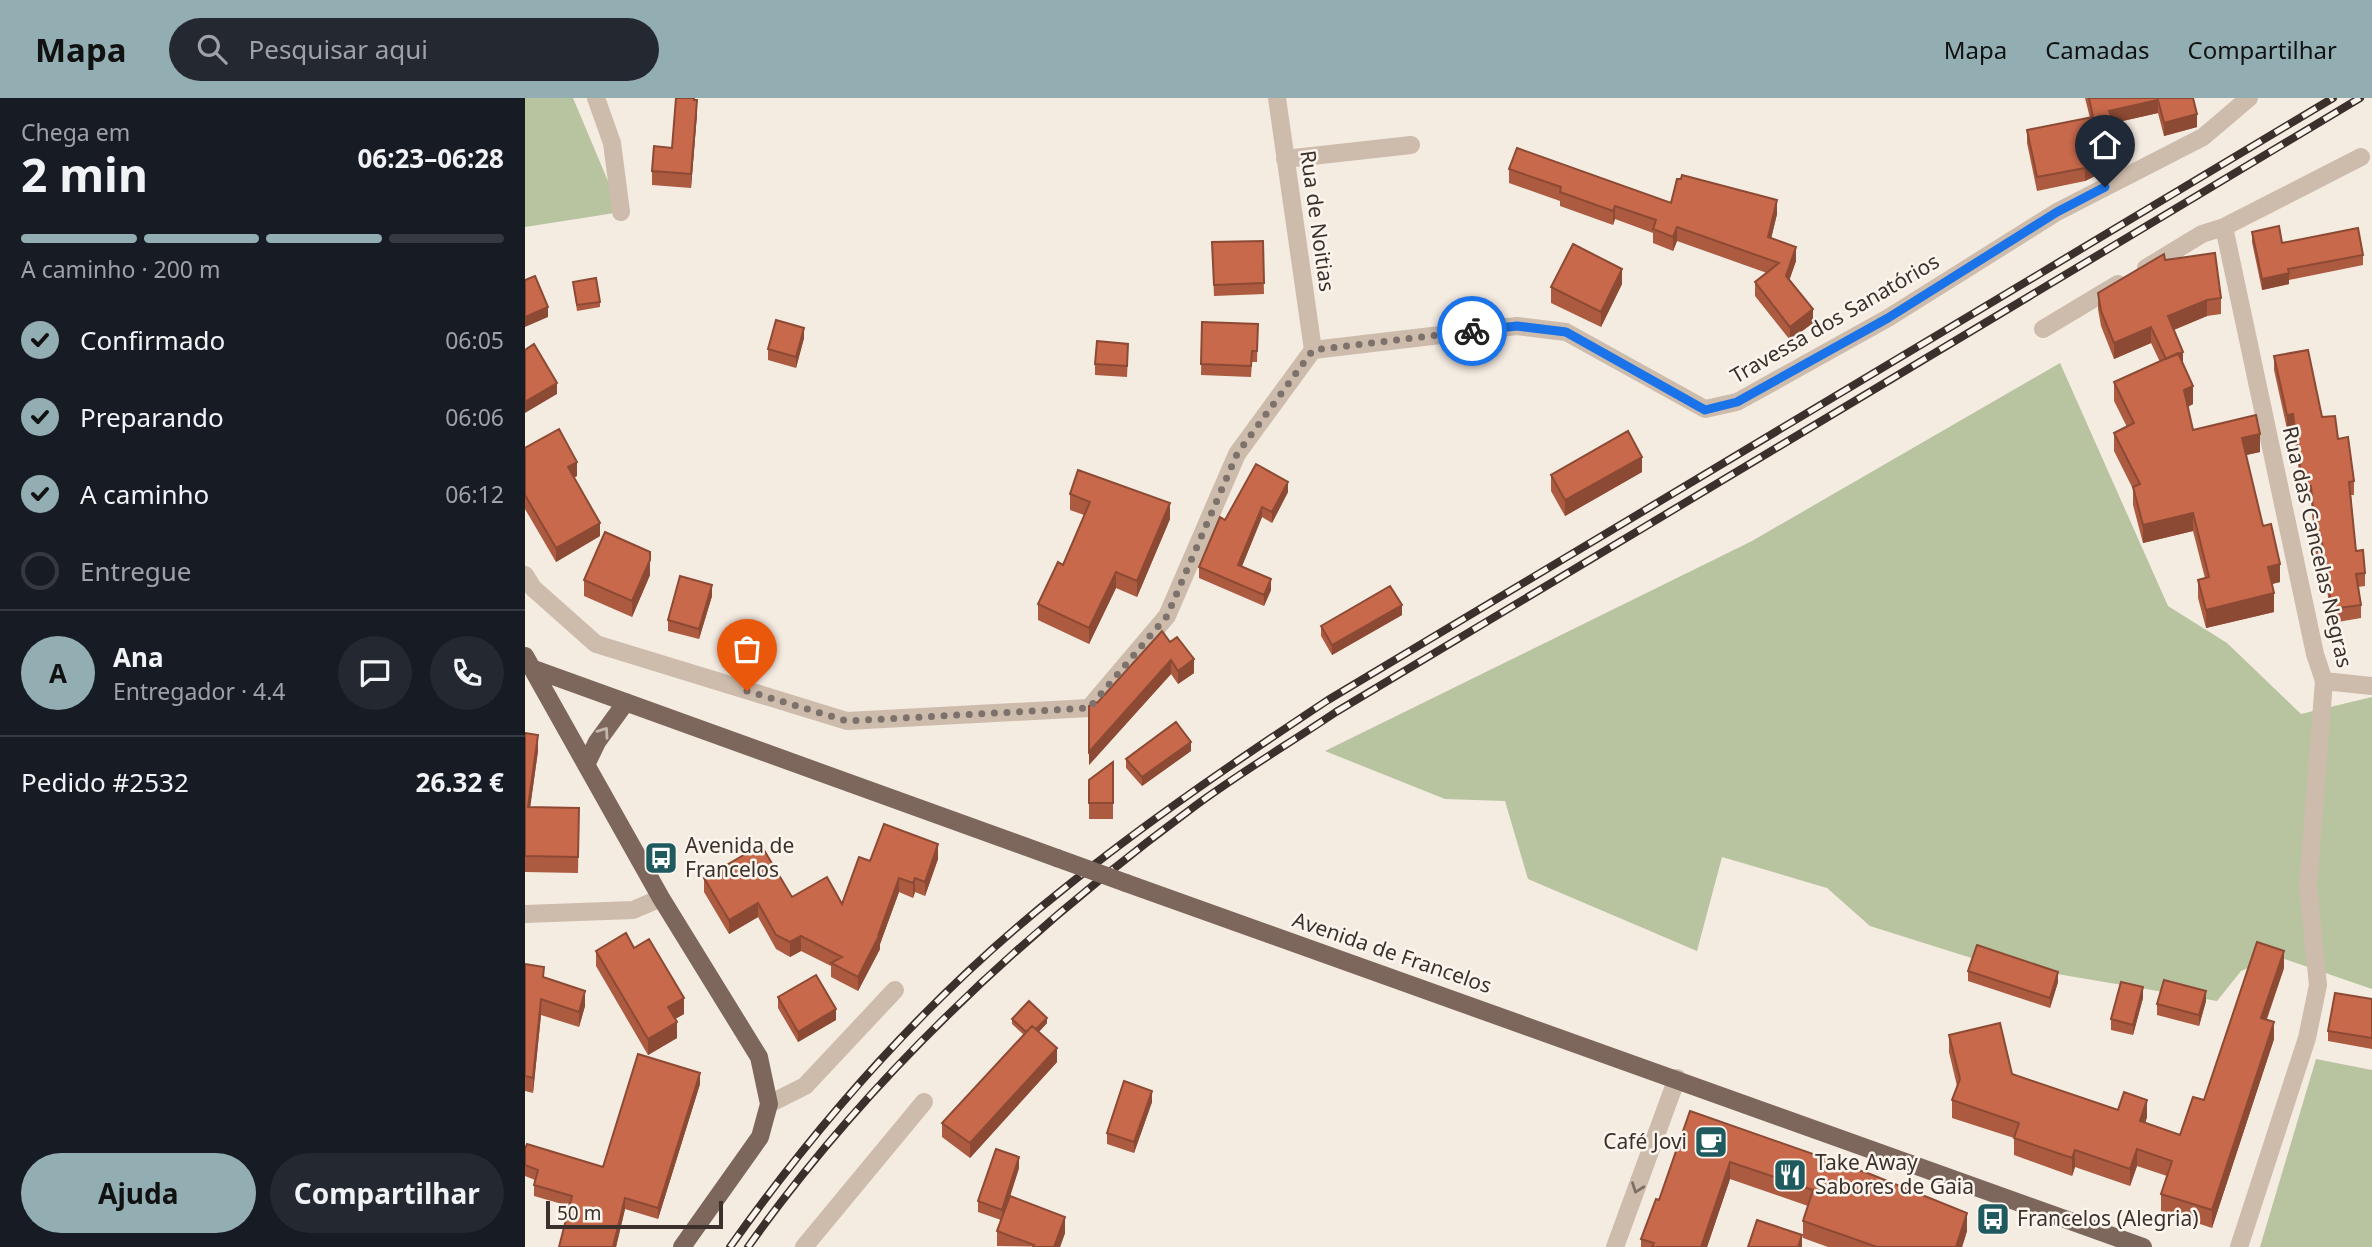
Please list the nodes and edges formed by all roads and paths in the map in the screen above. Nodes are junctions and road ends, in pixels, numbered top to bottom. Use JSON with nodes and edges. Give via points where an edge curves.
{"nodes":[{"id":1,"x":596,"y":98,"type":"edge"},
{"id":2,"x":1277,"y":98,"type":"edge"},
{"id":3,"x":2249,"y":98,"type":"edge"},
{"id":4,"x":1411,"y":145,"type":"dead end"},
{"id":5,"x":2361,"y":156,"type":"dead end"},
{"id":6,"x":1285,"y":159,"type":"junction"},
{"id":7,"x":621,"y":212,"type":"dead end"},
{"id":8,"x":2224,"y":227,"type":"junction"},
{"id":9,"x":2043,"y":329,"type":"dead end"},
{"id":10,"x":1313,"y":350,"type":"junction"},
{"id":11,"x":525,"y":575,"type":"edge"},
{"id":12,"x":527,"y":664,"type":"edge"},
{"id":13,"x":2324,"y":681,"type":"junction"},
{"id":14,"x":2372,"y":686,"type":"edge"},
{"id":15,"x":625,"y":702,"type":"junction"},
{"id":16,"x":586,"y":765,"type":"junction"},
{"id":17,"x":661,"y":898,"type":"junction"},
{"id":18,"x":525,"y":914,"type":"edge"},
{"id":19,"x":895,"y":990,"type":"dead end"},
{"id":20,"x":1677,"y":1078,"type":"junction"},
{"id":21,"x":924,"y":1102,"type":"dead end"},
{"id":22,"x":769,"y":1104,"type":"junction"},
{"id":23,"x":682,"y":1247,"type":"edge"},
{"id":24,"x":804,"y":1247,"type":"edge"},
{"id":25,"x":1615,"y":1247,"type":"edge"},
{"id":26,"x":2143,"y":1247,"type":"edge"},
{"id":27,"x":2239,"y":1247,"type":"edge"}],
"edges":[{"from":1,"to":7,"type":"street","via":[[612,143]]},
{"from":2,"to":6,"type":"street","name":"Rua de Noitias"},
{"from":3,"to":10,"type":"street","name":"Travessa dos Sanatórios","via":[[2203,137],[2057,212],[1888,318],[1737,402],[1705,410],[1566,332],[1517,326]]},
{"from":4,"to":6,"type":"street"},
{"from":5,"to":8,"type":"street"},
{"from":6,"to":10,"type":"street","name":"Rua de Noitias"},
{"from":8,"to":9,"type":"street","via":[[2201,234]]},
{"from":8,"to":13,"type":"street","name":"Rua das Cancelas Negras"},
{"from":10,"to":11,"type":"street","via":[[1237,454],[1167,616],[1089,708],[847,721],[596,645],[533,588]]},
{"from":12,"to":15,"type":"main road","name":"Avenida de Francelos"},
{"from":12,"to":16,"type":"main road"},
{"from":13,"to":14,"type":"street"},
{"from":13,"to":27,"type":"street","name":"Rua das Cancelas Negras","via":[[2308,886],[2318,985],[2307,1038]]},
{"from":16,"to":15,"type":"main road","one_way":true},
{"from":15,"to":20,"type":"main road","name":"Avenida de Francelos","bridge":true},
{"from":16,"to":17,"type":"main road"},
{"from":17,"to":18,"type":"street","via":[[633,910]]},
{"from":17,"to":22,"type":"main road","via":[[759,1058]]},
{"from":19,"to":22,"type":"street","via":[[805,1086]]},
{"from":20,"to":25,"type":"street","one_way":true},
{"from":20,"to":26,"type":"main road","name":"Avenida de Francelos"},
{"from":21,"to":24,"type":"street"},
{"from":22,"to":23,"type":"main road","via":[[760,1137]]}]}
